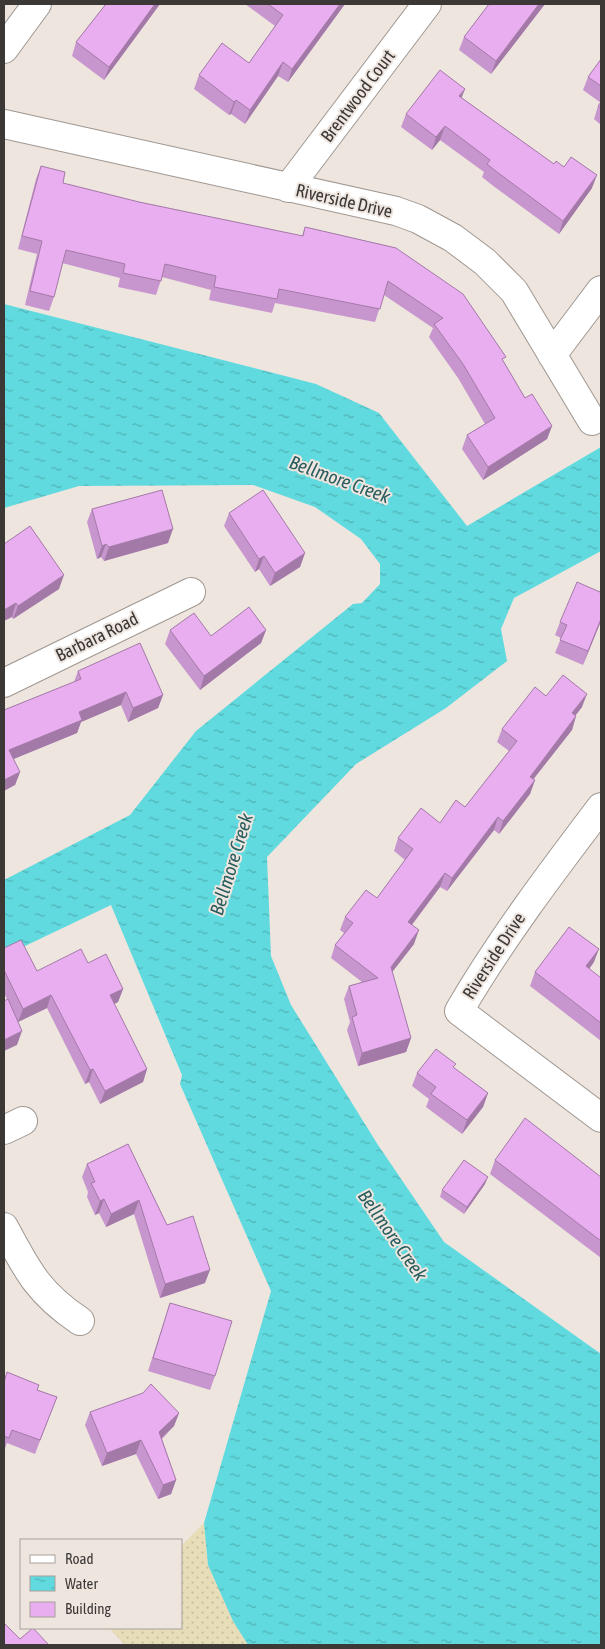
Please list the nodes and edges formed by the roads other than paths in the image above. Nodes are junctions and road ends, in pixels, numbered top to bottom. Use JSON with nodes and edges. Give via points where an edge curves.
{"nodes":[{"id":1,"x":37,"y":4,"type":"edge"},
{"id":2,"x":427,"y":4,"type":"edge"},
{"id":3,"x":4,"y":49,"type":"edge"},
{"id":4,"x":4,"y":124,"type":"edge"},
{"id":5,"x":288,"y":188,"type":"junction"},
{"id":6,"x":601,"y":290,"type":"edge"},
{"id":7,"x":552,"y":355,"type":"junction"},
{"id":8,"x":592,"y":421,"type":"dead end"},
{"id":9,"x":191,"y":592,"type":"dead end"},
{"id":10,"x":4,"y":683,"type":"edge"},
{"id":11,"x":601,"y":807,"type":"edge"},
{"id":12,"x":601,"y":1118,"type":"edge"},
{"id":13,"x":4,"y":1227,"type":"edge"},
{"id":14,"x":80,"y":1321,"type":"dead end"}],
"edges":[{"from":1,"to":3,"type":"street"},
{"from":2,"to":5,"type":"street","name":"Brentwood Court"},
{"from":4,"to":5,"type":"street","name":"Riverside Drive"},
{"from":5,"to":7,"type":"street","name":"Riverside Drive","via":[[396,212],[418,219],[453,238],[514,290]]},
{"from":6,"to":7,"type":"street"},
{"from":7,"to":8,"type":"street","name":"Riverside Drive"},
{"from":9,"to":10,"type":"street","name":"Barbara Road"},
{"from":11,"to":12,"type":"street","name":"Riverside Drive","via":[[523,910],[459,1011]]},
{"from":13,"to":14,"type":"street","via":[[29,1274],[41,1289]]}]}
